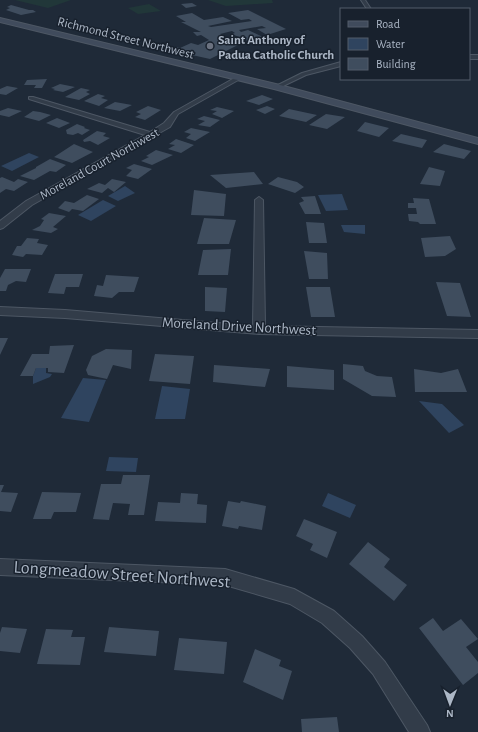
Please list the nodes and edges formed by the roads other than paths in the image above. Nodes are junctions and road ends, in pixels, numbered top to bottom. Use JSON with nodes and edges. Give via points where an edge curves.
{"nodes":[{"id":1,"x":0,"y":20,"type":"edge"},
{"id":2,"x":340,"y":64,"type":"edge"},
{"id":3,"x":238,"y":78,"type":"junction"},
{"id":4,"x":277,"y":87,"type":"junction"},
{"id":5,"x":31,"y":98,"type":"dead end"},
{"id":6,"x":151,"y":135,"type":"junction"},
{"id":7,"x":478,"y":141,"type":"edge"},
{"id":8,"x":259,"y":200,"type":"dead end"},
{"id":9,"x":0,"y":226,"type":"edge"},
{"id":10,"x":0,"y":311,"type":"edge"},
{"id":11,"x":259,"y":330,"type":"junction"},
{"id":12,"x":478,"y":334,"type":"edge"},
{"id":13,"x":0,"y":567,"type":"edge"},
{"id":14,"x":420,"y":732,"type":"edge"}],
"edges":[{"from":1,"to":3,"type":"street","name":"Richmond Street Northwest"},
{"from":2,"to":4,"type":"street","via":[[304,74]]},
{"from":3,"to":4,"type":"street","name":"Richmond Street Northwest"},
{"from":3,"to":6,"type":"street","name":"Moreland Court Northwest","via":[[176,113],[167,125]]},
{"from":4,"to":7,"type":"street","name":"Richmond Street Northwest"},
{"from":5,"to":6,"type":"street"},
{"from":6,"to":9,"type":"street","name":"Moreland Court Northwest","via":[[29,203]]},
{"from":8,"to":11,"type":"street"},
{"from":10,"to":11,"type":"street","name":"Moreland Drive Northwest"},
{"from":11,"to":12,"type":"street","name":"Moreland Drive Northwest"},
{"from":13,"to":14,"type":"street","name":"Longmeadow Street Northwest","via":[[225,577],[294,597],[328,617],[356,642],[381,670]]}]}
